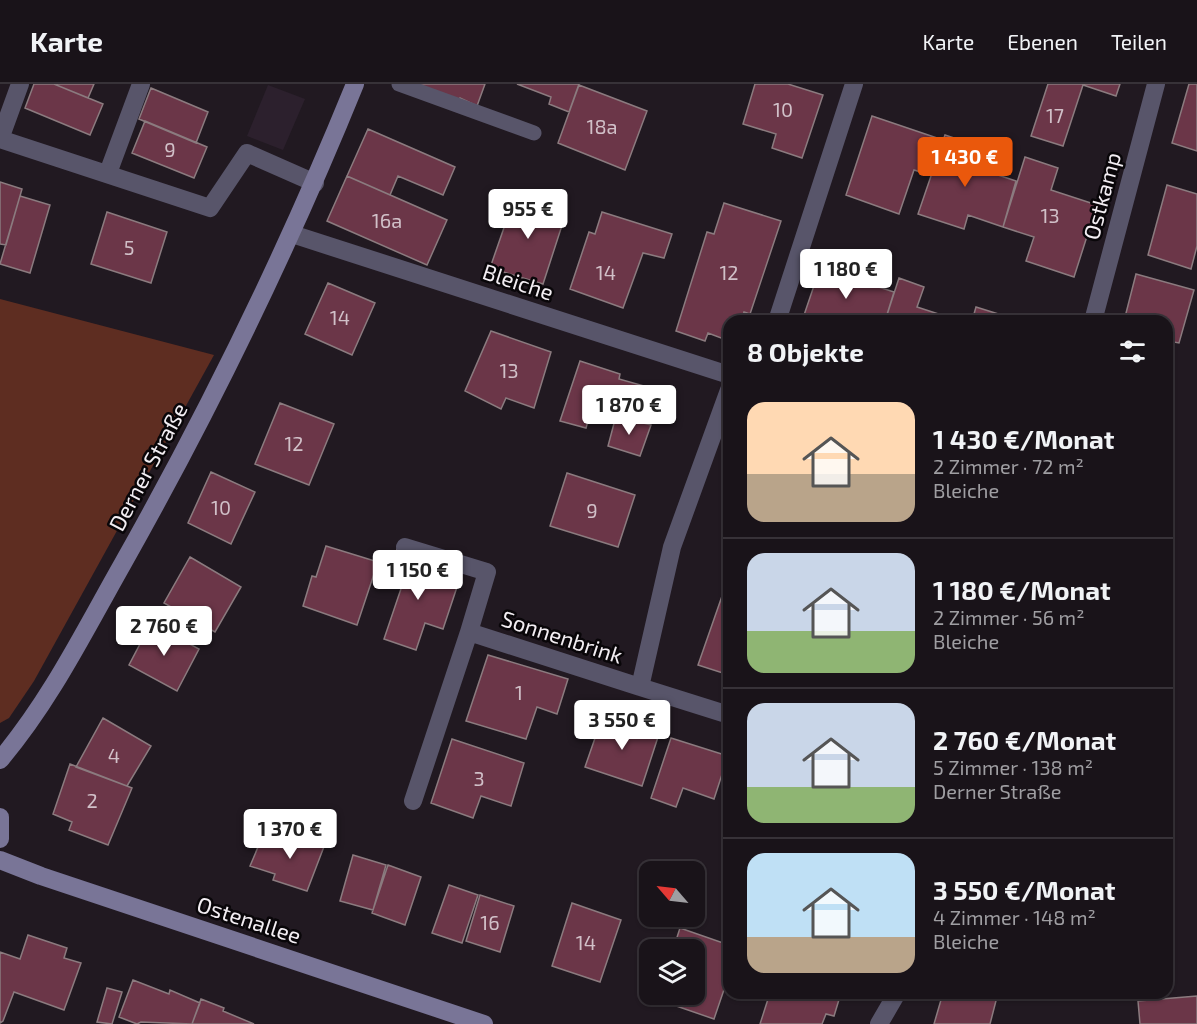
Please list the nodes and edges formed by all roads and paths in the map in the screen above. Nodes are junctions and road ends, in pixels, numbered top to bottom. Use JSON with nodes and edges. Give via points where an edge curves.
{"nodes":[{"id":1,"x":20,"y":84,"type":"edge"},
{"id":2,"x":141,"y":84,"type":"edge"},
{"id":3,"x":356,"y":84,"type":"edge"},
{"id":4,"x":399,"y":84,"type":"edge"},
{"id":5,"x":854,"y":84,"type":"edge"},
{"id":6,"x":1156,"y":84,"type":"edge"},
{"id":7,"x":534,"y":133,"type":"dead end"},
{"id":8,"x":0,"y":139,"type":"edge"},
{"id":9,"x":108,"y":173,"type":"junction"},
{"id":10,"x":315,"y":183,"type":"junction"},
{"id":11,"x":292,"y":234,"type":"junction"},
{"id":12,"x":779,"y":315,"type":"edge"},
{"id":13,"x":1095,"y":315,"type":"edge"},
{"id":14,"x":723,"y":373,"type":"edge"},
{"id":15,"x":723,"y":407,"type":"edge"},
{"id":16,"x":405,"y":546,"type":"dead end"},
{"id":17,"x":469,"y":632,"type":"junction"},
{"id":18,"x":640,"y":687,"type":"junction"},
{"id":19,"x":723,"y":713,"type":"edge"},
{"id":20,"x":0,"y":760,"type":"edge"},
{"id":21,"x":412,"y":801,"type":"dead end"},
{"id":22,"x":0,"y":817,"type":"edge"},
{"id":23,"x":0,"y":839,"type":"edge"},
{"id":24,"x":0,"y":860,"type":"edge"},
{"id":25,"x":894,"y":999,"type":"edge"},
{"id":26,"x":484,"y":1024,"type":"edge"},
{"id":27,"x":879,"y":1024,"type":"edge"}],
"edges":[{"from":1,"to":8,"type":"street"},
{"from":2,"to":9,"type":"street"},
{"from":3,"to":10,"type":"street","name":"Derner Straße"},
{"from":4,"to":7,"type":"lane"},
{"from":5,"to":12,"type":"street"},
{"from":6,"to":13,"type":"street","name":"Ostkamp"},
{"from":8,"to":9,"type":"street"},
{"from":9,"to":10,"type":"street","via":[[210,208],[247,153]]},
{"from":10,"to":11,"type":"street","name":"Derner Straße"},
{"from":11,"to":14,"type":"street","name":"Bleiche"},
{"from":11,"to":20,"type":"street","name":"Derner Straße","via":[[172,477],[43,706]]},
{"from":15,"to":18,"type":"street","via":[[672,547]]},
{"from":16,"to":17,"type":"street","name":"Sonnenbrink","via":[[487,572]]},
{"from":17,"to":18,"type":"street","name":"Sonnenbrink"},
{"from":17,"to":21,"type":"street","name":"Sonnenbrink"},
{"from":18,"to":19,"type":"street"},
{"from":22,"to":23,"type":"street"},
{"from":24,"to":26,"type":"street","name":"Ostenallee"},
{"from":25,"to":27,"type":"street"}]}
